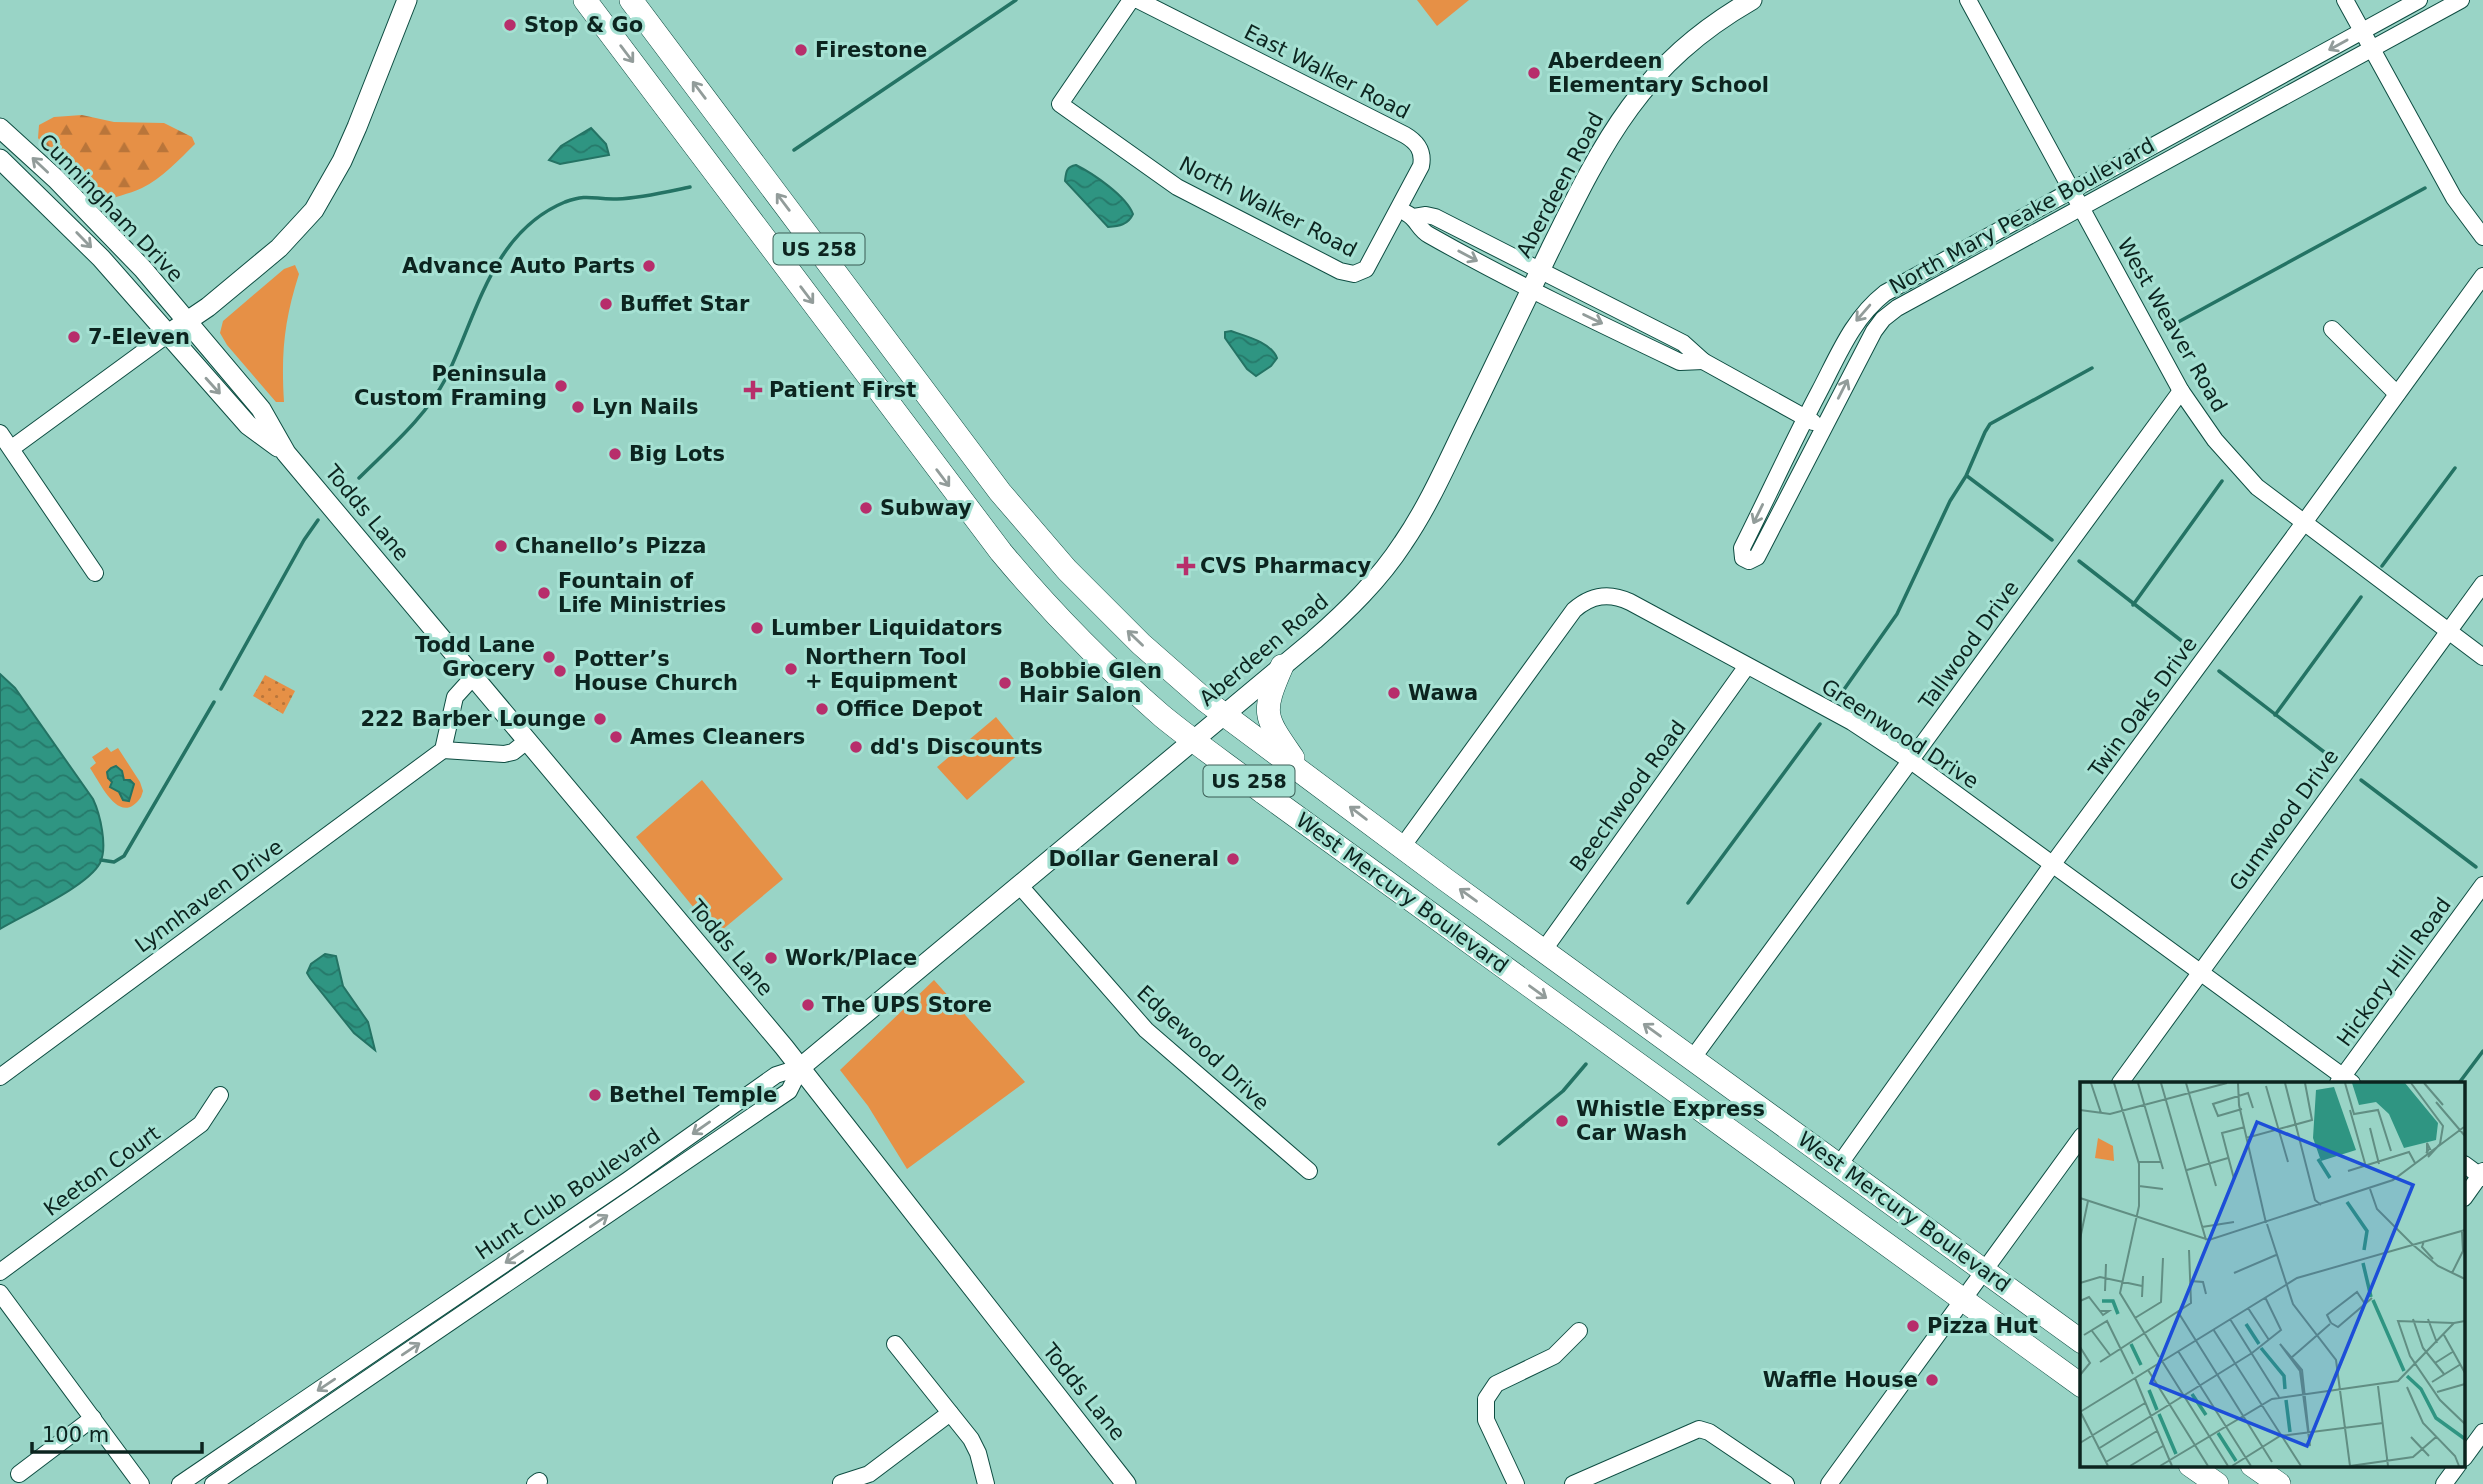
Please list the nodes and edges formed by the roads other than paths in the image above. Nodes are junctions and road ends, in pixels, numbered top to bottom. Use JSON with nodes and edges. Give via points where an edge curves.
{"nodes":[{"id":1,"x":407,"y":0,"type":"edge"},
{"id":2,"x":585,"y":0,"type":"edge"},
{"id":3,"x":631,"y":0,"type":"edge"},
{"id":4,"x":1131,"y":0,"type":"edge"},
{"id":5,"x":1138,"y":0,"type":"edge"},
{"id":6,"x":1752,"y":0,"type":"edge"},
{"id":7,"x":1968,"y":0,"type":"edge"},
{"id":8,"x":2345,"y":0,"type":"edge"},
{"id":9,"x":2419,"y":0,"type":"edge"},
{"id":10,"x":2461,"y":0,"type":"edge"},
{"id":11,"x":2362,"y":31,"type":"junction"},
{"id":12,"x":2371,"y":48,"type":"junction"},
{"id":13,"x":0,"y":128,"type":"edge"},
{"id":14,"x":0,"y":159,"type":"edge"},
{"id":15,"x":2073,"y":191,"type":"junction"},
{"id":16,"x":2082,"y":207,"type":"junction"},
{"id":17,"x":1399,"y":209,"type":"junction"},
{"id":18,"x":1414,"y":217,"type":"junction"},
{"id":19,"x":2483,"y":237,"type":"edge"},
{"id":20,"x":1541,"y":269,"type":"junction"},
{"id":21,"x":2483,"y":276,"type":"edge"},
{"id":22,"x":1532,"y":289,"type":"junction"},
{"id":23,"x":187,"y":322,"type":"junction"},
{"id":24,"x":2332,"y":329,"type":"dead end"},
{"id":25,"x":168,"y":334,"type":"junction"},
{"id":26,"x":1703,"y":361,"type":"junction"},
{"id":27,"x":2181,"y":391,"type":"junction"},
{"id":28,"x":2397,"y":394,"type":"junction"},
{"id":29,"x":1806,"y":418,"type":"junction"},
{"id":30,"x":1824,"y":428,"type":"junction"},
{"id":31,"x":4,"y":440,"type":"edge"},
{"id":32,"x":286,"y":453,"type":"junction"},
{"id":33,"x":2303,"y":524,"type":"junction"},
{"id":34,"x":95,"y":573,"type":"dead end"},
{"id":35,"x":2483,"y":583,"type":"edge"},
{"id":36,"x":2448,"y":631,"type":"junction"},
{"id":37,"x":2483,"y":657,"type":"edge"},
{"id":38,"x":1282,"y":666,"type":"junction"},
{"id":39,"x":1747,"y":666,"type":"junction"},
{"id":40,"x":474,"y":676,"type":"junction"},
{"id":41,"x":1224,"y":714,"type":"junction"},
{"id":42,"x":528,"y":740,"type":"junction"},
{"id":43,"x":1194,"y":740,"type":"junction"},
{"id":44,"x":443,"y":750,"type":"junction"},
{"id":45,"x":1910,"y":761,"type":"junction"},
{"id":46,"x":1302,"y":772,"type":"junction"},
{"id":47,"x":1402,"y":847,"type":"junction"},
{"id":48,"x":2052,"y":865,"type":"junction"},
{"id":49,"x":2483,"y":885,"type":"edge"},
{"id":50,"x":1020,"y":886,"type":"junction"},
{"id":51,"x":1543,"y":950,"type":"junction"},
{"id":52,"x":2199,"y":972,"type":"junction"},
{"id":53,"x":1692,"y":1059,"type":"junction"},
{"id":54,"x":801,"y":1068,"type":"junction"},
{"id":55,"x":0,"y":1076,"type":"edge"},
{"id":56,"x":2344,"y":1081,"type":"edge"},
{"id":57,"x":2121,"y":1082,"type":"edge"},
{"id":58,"x":220,"y":1095,"type":"dead end"},
{"id":59,"x":2080,"y":1139,"type":"edge"},
{"id":60,"x":1839,"y":1165,"type":"junction"},
{"id":61,"x":2466,"y":1165,"type":"edge"},
{"id":62,"x":1309,"y":1171,"type":"dead end"},
{"id":63,"x":2482,"y":1175,"type":"edge"},
{"id":64,"x":2466,"y":1195,"type":"edge"},
{"id":65,"x":1986,"y":1271,"type":"junction"},
{"id":66,"x":0,"y":1272,"type":"edge"},
{"id":67,"x":0,"y":1293,"type":"edge"},
{"id":68,"x":1964,"y":1300,"type":"junction"},
{"id":69,"x":1579,"y":1331,"type":"dead end"},
{"id":70,"x":2080,"y":1341,"type":"edge"},
{"id":71,"x":895,"y":1344,"type":"dead end"},
{"id":72,"x":2080,"y":1386,"type":"edge"},
{"id":73,"x":950,"y":1413,"type":"junction"},
{"id":74,"x":93,"y":1418,"type":"junction"},
{"id":75,"x":2483,"y":1432,"type":"edge"},
{"id":76,"x":2466,"y":1455,"type":"edge"},
{"id":77,"x":2191,"y":1466,"type":"edge"},
{"id":78,"x":2457,"y":1466,"type":"edge"},
{"id":79,"x":19,"y":1474,"type":"dead end"},
{"id":80,"x":841,"y":1483,"type":"edge"},
{"id":81,"x":141,"y":1484,"type":"edge"},
{"id":82,"x":180,"y":1484,"type":"edge"},
{"id":83,"x":213,"y":1484,"type":"edge"},
{"id":84,"x":986,"y":1484,"type":"edge"},
{"id":85,"x":1126,"y":1484,"type":"edge"},
{"id":86,"x":1516,"y":1484,"type":"edge"},
{"id":87,"x":1573,"y":1484,"type":"edge"},
{"id":88,"x":1786,"y":1484,"type":"edge"},
{"id":89,"x":1829,"y":1484,"type":"edge"},
{"id":90,"x":2217,"y":1484,"type":"edge"},
{"id":91,"x":2444,"y":1484,"type":"edge"}],
"edges":[{"from":1,"to":23,"type":"main road","via":[[358,127],[314,210],[279,248]]},
{"from":2,"to":43,"type":"highway","name":"West Mercury Boulevard","number":"US 258","one_way":true,"via":[[1001,552],[1090,650]]},
{"from":41,"to":3,"type":"highway","name":"West Mercury Boulevard","number":"US 258","one_way":true,"via":[[1113,617],[1017,512]]},
{"from":4,"to":17,"type":"street","name":"North Walker Road","via":[[1060,104],[1185,191],[1344,272],[1359,274],[1369,266]]},
{"from":5,"to":17,"type":"street","name":"East Walker Road","via":[[1413,140],[1422,162]]},
{"from":6,"to":20,"type":"main road","name":"Aberdeen Road","via":[[1685,46],[1643,88],[1591,168]]},
{"from":7,"to":15,"type":"street","name":"West Weaver Road"},
{"from":8,"to":11,"type":"street"},
{"from":9,"to":11,"type":"street","name":"North Mary Peake Boulevard"},
{"from":10,"to":12,"type":"street","name":"North Mary Peake Boulevard"},
{"from":11,"to":12,"type":"street"},
{"from":11,"to":15,"type":"street","name":"North Mary Peake Boulevard","one_way":true},
{"from":12,"to":16,"type":"street","name":"North Mary Peake Boulevard"},
{"from":12,"to":19,"type":"street","via":[[2454,198]]},
{"from":23,"to":13,"type":"main road","name":"Cunningham Drive","one_way":true,"via":[[125,250]]},
{"from":14,"to":25,"type":"main road","name":"Cunningham Drive","one_way":true,"via":[[102,258]]},
{"from":15,"to":16,"type":"street","name":"West Weaver Road"},
{"from":15,"to":29,"type":"street","name":"North Mary Peake Boulevard","one_way":true,"via":[[1869,306]]},
{"from":16,"to":27,"type":"street","name":"West Weaver Road"},
{"from":30,"to":16,"type":"street","name":"North Mary Peake Boulevard","one_way":true,"via":[[1883,319]]},
{"from":17,"to":18,"type":"street"},
{"from":18,"to":20,"type":"street","via":[[1435,217]]},
{"from":18,"to":22,"type":"street","one_way":true,"via":[[1426,234]]},
{"from":20,"to":22,"type":"main road","name":"Aberdeen Road"},
{"from":20,"to":26,"type":"street","via":[[1683,343]]},
{"from":21,"to":28,"type":"street","name":"Twin Oaks Drive"},
{"from":22,"to":26,"type":"street","one_way":true,"via":[[1680,362]]},
{"from":22,"to":38,"type":"main road","name":"Aberdeen Road","via":[[1403,544],[1355,602]]},
{"from":23,"to":25,"type":"main road"},
{"from":23,"to":32,"type":"main road","name":"Todds Lane","via":[[261,409]]},
{"from":24,"to":28,"type":"street"},
{"from":25,"to":31,"type":"street"},
{"from":25,"to":32,"type":"main road","name":"Todds Lane","one_way":true,"via":[[248,425]]},
{"from":26,"to":29,"type":"street"},
{"from":27,"to":33,"type":"street","name":"West Weaver Road","via":[[2215,440],[2257,487]]},
{"from":27,"to":45,"type":"street","name":"Tallwood Drive"},
{"from":28,"to":33,"type":"street","name":"Twin Oaks Drive"},
{"from":29,"to":30,"type":"street"},
{"from":29,"to":30,"type":"street","name":"North Mary Peake Boulevard","one_way":true,"via":[[1742,548],[1746,560],[1757,557]]},
{"from":31,"to":34,"type":"street"},
{"from":32,"to":40,"type":"main road","name":"Todds Lane"},
{"from":33,"to":36,"type":"street","name":"West Weaver Road"},
{"from":33,"to":48,"type":"street","name":"Twin Oaks Drive"},
{"from":35,"to":36,"type":"street","name":"Gumwood Drive"},
{"from":36,"to":37,"type":"street","name":"West Weaver Road"},
{"from":36,"to":52,"type":"street","name":"Gumwood Drive"},
{"from":38,"to":41,"type":"main road","name":"Aberdeen Road"},
{"from":38,"to":46,"type":"highway","via":[[1270,693],[1269,723]]},
{"from":39,"to":45,"type":"street","name":"Greenwood Drive","via":[[1852,722]]},
{"from":39,"to":47,"type":"street","name":"Greenwood Drive","via":[[1622,598],[1606,595],[1588,600],[1569,617]]},
{"from":39,"to":51,"type":"street","name":"Beechwood Road"},
{"from":40,"to":42,"type":"main road","name":"Todds Lane"},
{"from":40,"to":44,"type":"street","via":[[455,696]]},
{"from":41,"to":43,"type":"main road","name":"Aberdeen Road"},
{"from":41,"to":46,"type":"highway","name":"West Mercury Boulevard","number":"US 258"},
{"from":42,"to":44,"type":"street","via":[[505,754]]},
{"from":42,"to":54,"type":"main road","name":"Todds Lane"},
{"from":43,"to":50,"type":"main road","name":"Aberdeen Road"},
{"from":43,"to":68,"type":"highway","name":"West Mercury Boulevard","number":"US 258","one_way":true},
{"from":44,"to":55,"type":"street","name":"Lynnhaven Drive"},
{"from":45,"to":48,"type":"street","name":"Greenwood Drive"},
{"from":45,"to":53,"type":"street","name":"Tallwood Drive"},
{"from":47,"to":46,"type":"highway","name":"West Mercury Boulevard","number":"US 258","one_way":true},
{"from":51,"to":47,"type":"highway","name":"West Mercury Boulevard","number":"US 258","one_way":true},
{"from":48,"to":52,"type":"street","name":"Greenwood Drive"},
{"from":48,"to":60,"type":"street","name":"Twin Oaks Drive"},
{"from":49,"to":56,"type":"street","name":"Hickory Hill Road"},
{"from":50,"to":54,"type":"main road","name":"Aberdeen Road"},
{"from":50,"to":62,"type":"street","name":"Edgewood Drive","via":[[1146,1030]]},
{"from":53,"to":51,"type":"highway","name":"West Mercury Boulevard","number":"US 258","one_way":true},
{"from":52,"to":56,"type":"street","name":"Greenwood Drive"},
{"from":52,"to":57,"type":"street","name":"Gumwood Drive"},
{"from":53,"to":60,"type":"highway","name":"West Mercury Boulevard","number":"US 258"},
{"from":54,"to":82,"type":"street","name":"Hunt Club Boulevard","one_way":true,"via":[[776,1075]]},
{"from":83,"to":54,"type":"street","name":"Hunt Club Boulevard","one_way":true,"via":[[789,1091]]},
{"from":54,"to":85,"type":"main road","name":"Todds Lane"},
{"from":58,"to":66,"type":"street","name":"Keeton Court","via":[[201,1124]]},
{"from":59,"to":65,"type":"street"},
{"from":60,"to":65,"type":"highway","name":"West Mercury Boulevard","number":"US 258"},
{"from":61,"to":63,"type":"street"},
{"from":63,"to":64,"type":"street"},
{"from":65,"to":68,"type":"street"},
{"from":65,"to":70,"type":"highway","name":"West Mercury Boulevard","number":"US 258"},
{"from":67,"to":74,"type":"street"},
{"from":68,"to":72,"type":"highway","name":"West Mercury Boulevard","number":"US 258"},
{"from":68,"to":89,"type":"street"},
{"from":69,"to":86,"type":"street","via":[[1554,1356],[1496,1384],[1486,1399],[1486,1420]]},
{"from":71,"to":73,"type":"street"},
{"from":73,"to":80,"type":"street","via":[[869,1475]]},
{"from":73,"to":84,"type":"street","via":[[978,1453]]},
{"from":74,"to":79,"type":"street"},
{"from":74,"to":81,"type":"street"},
{"from":75,"to":76,"type":"street"},
{"from":77,"to":90,"type":"highway"},
{"from":78,"to":91,"type":"street"},
{"from":87,"to":88,"type":"street","via":[[1699,1429]]}]}
